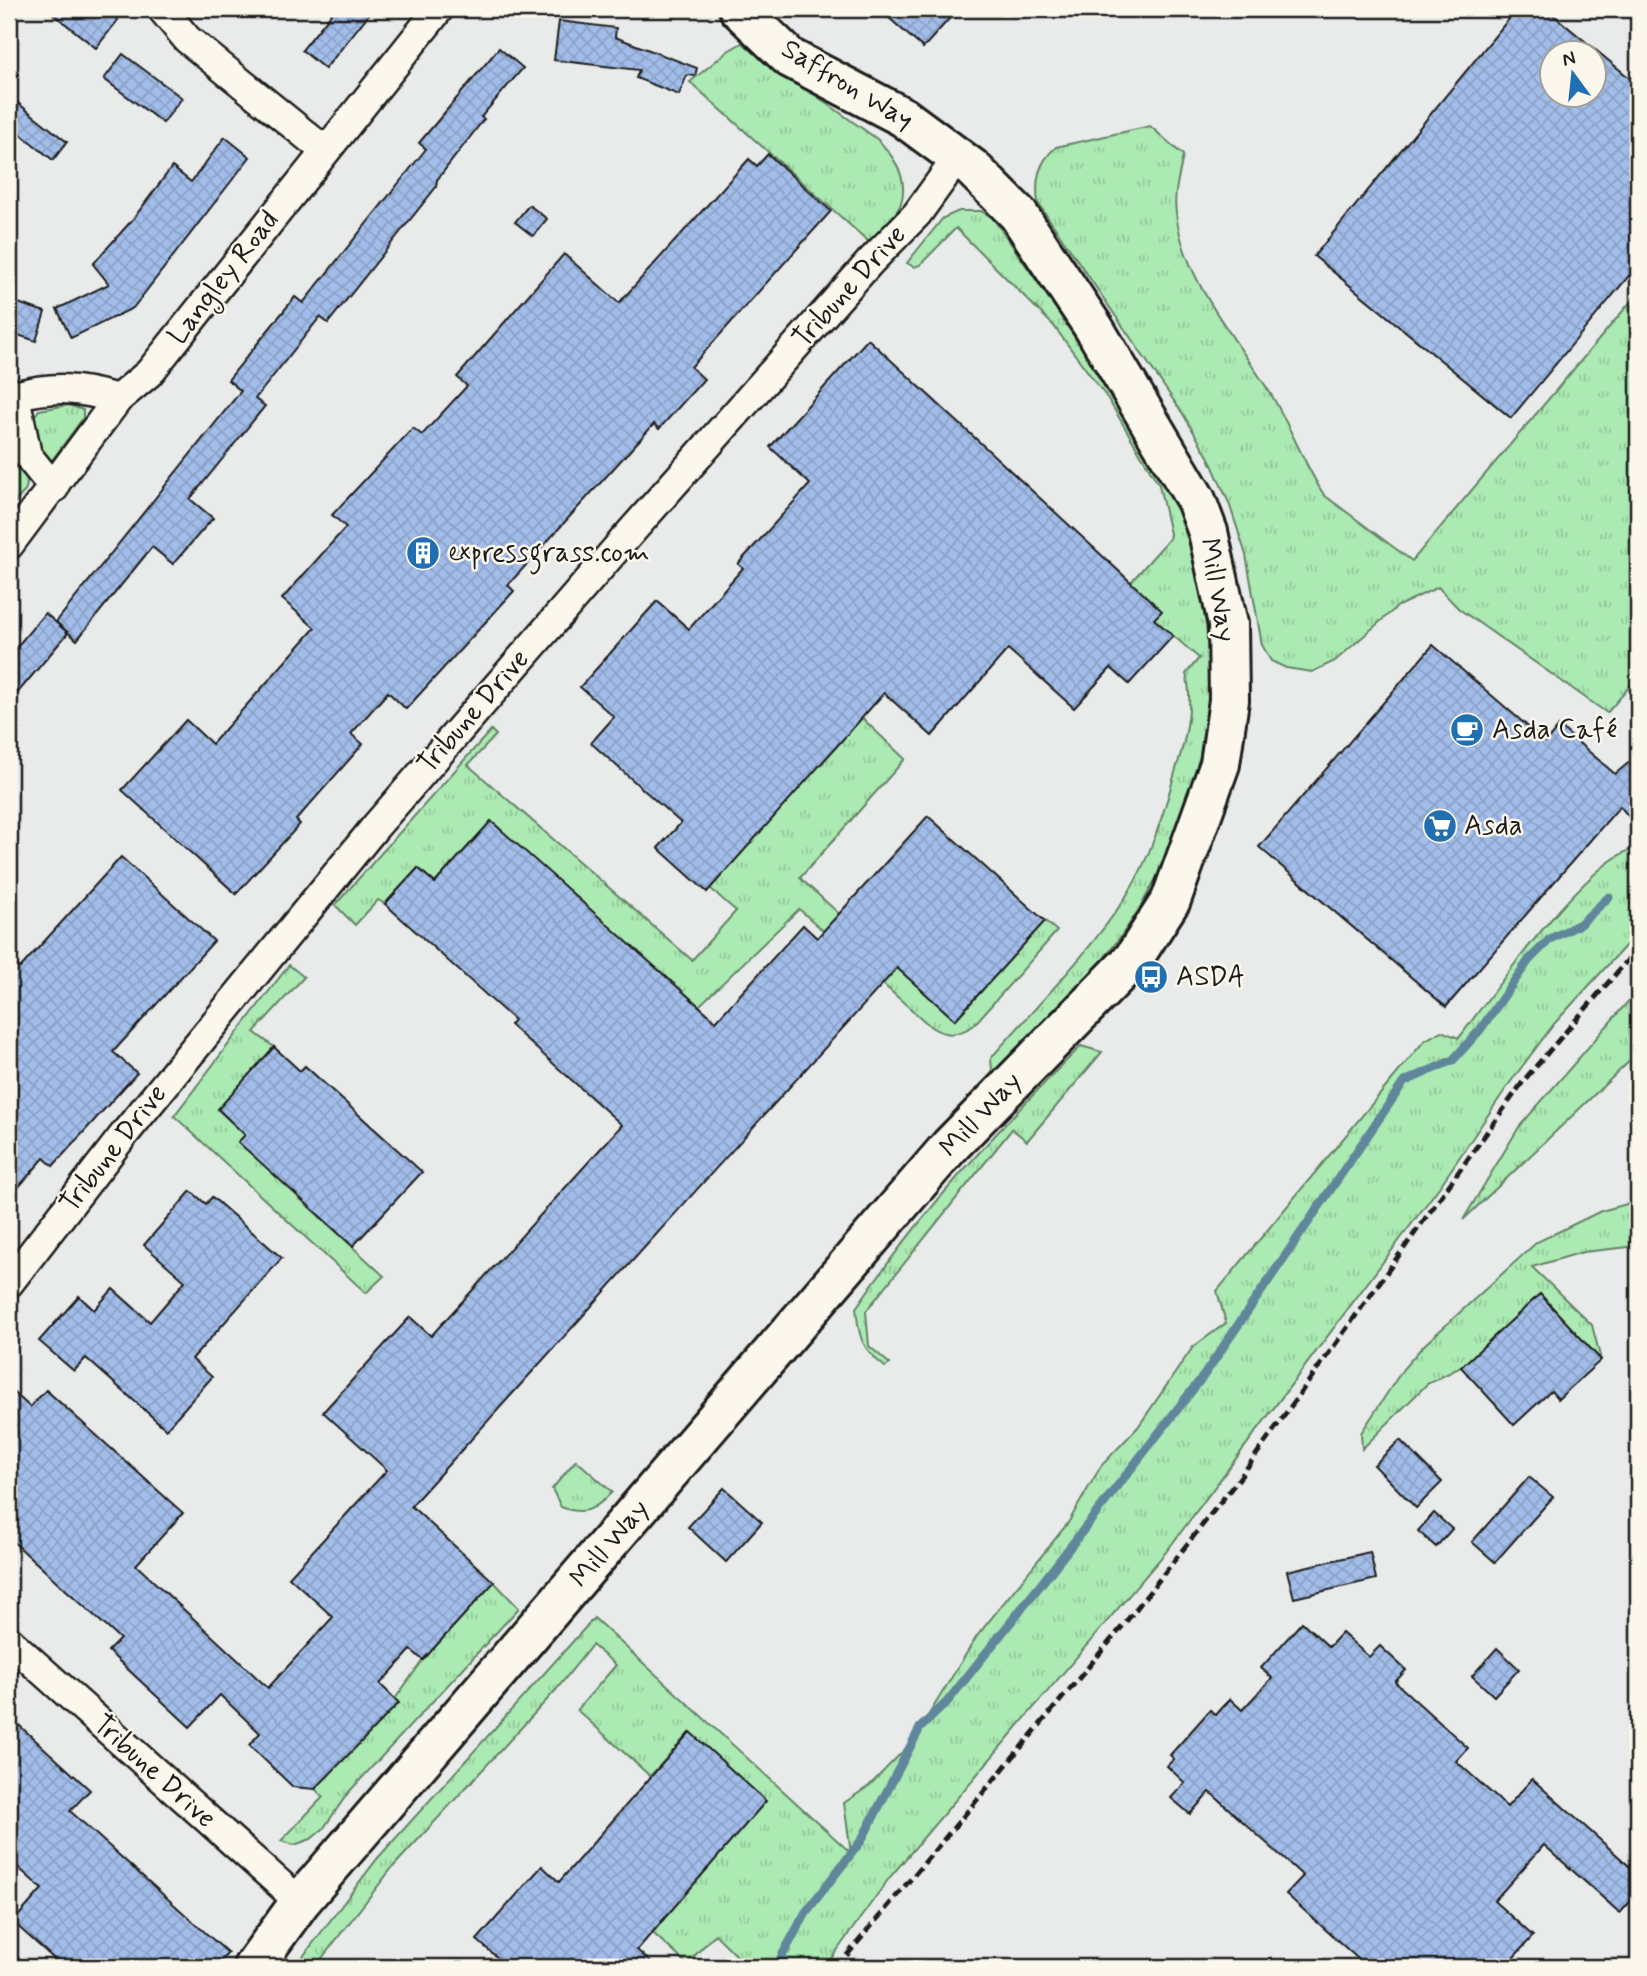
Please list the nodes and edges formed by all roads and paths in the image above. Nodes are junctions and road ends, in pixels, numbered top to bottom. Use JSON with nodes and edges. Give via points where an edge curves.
{"nodes":[{"id":1,"x":162,"y":9,"type":"edge"},
{"id":2,"x":439,"y":9,"type":"edge"},
{"id":3,"x":739,"y":9,"type":"edge"},
{"id":4,"x":324,"y":150,"type":"junction"},
{"id":5,"x":958,"y":157,"type":"junction"},
{"id":6,"x":12,"y":394,"type":"edge"},
{"id":7,"x":118,"y":399,"type":"junction"},
{"id":8,"x":54,"y":488,"type":"junction"},
{"id":9,"x":9,"y":545,"type":"edge"},
{"id":10,"x":9,"y":1283,"type":"edge"},
{"id":11,"x":9,"y":1641,"type":"edge"},
{"id":12,"x":300,"y":1902,"type":"junction"},
{"id":13,"x":253,"y":1967,"type":"edge"}],
"edges":[{"from":1,"to":4,"type":"street","via":[[187,39]]},
{"from":2,"to":4,"type":"street","name":"Langley Road"},
{"from":3,"to":5,"type":"street","name":"Saffron Way","via":[[790,58],[903,117]]},
{"from":4,"to":7,"type":"street","name":"Langley Road","via":[[149,373]]},
{"from":5,"to":10,"type":"street","name":"Tribune Drive","via":[[917,214],[641,520],[376,826]]},
{"from":5,"to":12,"type":"street","name":"Mill Way","via":[[1018,214],[1094,328],[1196,500],[1208,532],[1228,624],[1229,700],[1220,764],[1171,900],[1133,959],[950,1146]]},
{"from":6,"to":7,"type":"street","via":[[46,387]]},
{"from":6,"to":8,"type":"street","via":[[27,456]]},
{"from":7,"to":8,"type":"street","name":"Langley Road"},
{"from":8,"to":9,"type":"street","name":"Langley Road"},
{"from":11,"to":12,"type":"street","name":"Tribune Drive"},
{"from":12,"to":13,"type":"street","name":"Mill Way"}]}
